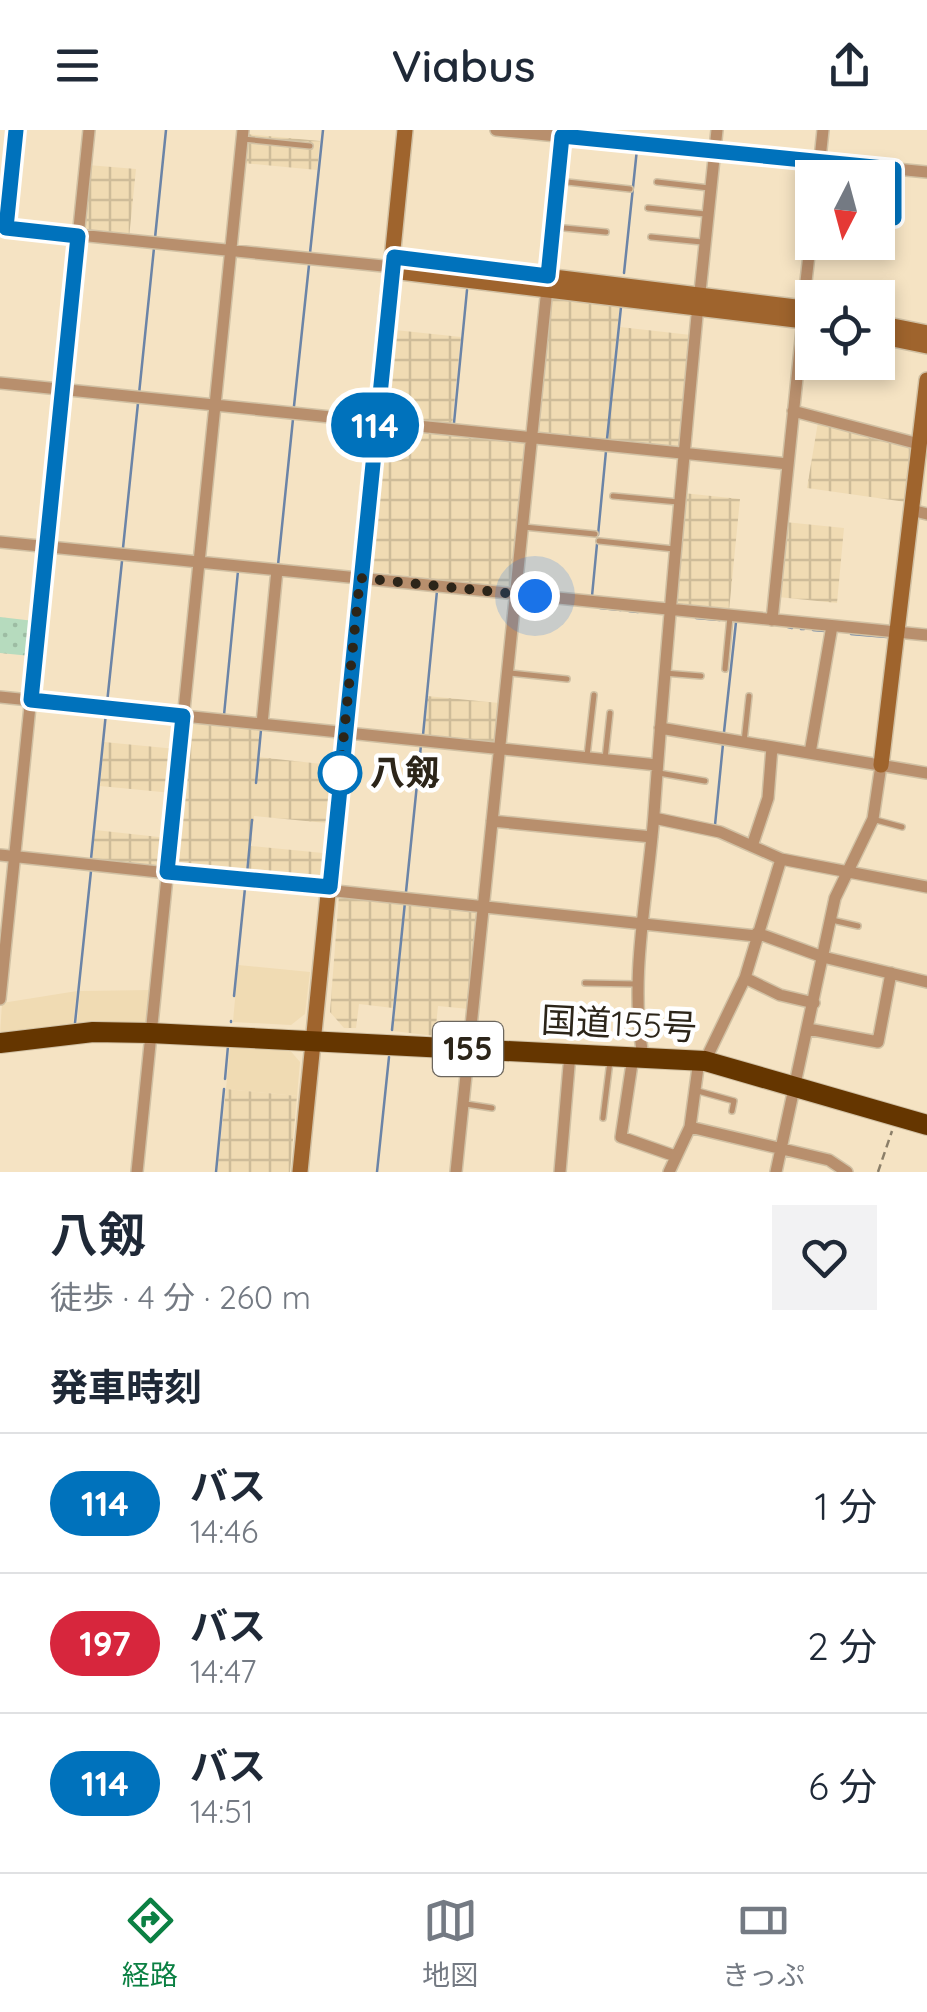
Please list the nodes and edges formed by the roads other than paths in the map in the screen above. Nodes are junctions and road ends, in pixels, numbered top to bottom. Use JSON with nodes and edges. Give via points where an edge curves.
{"nodes":[{"id":1,"x":16,"y":130,"type":"edge"},
{"id":2,"x":89,"y":130,"type":"edge"},
{"id":3,"x":405,"y":130,"type":"edge"},
{"id":4,"x":496,"y":130,"type":"edge"},
{"id":5,"x":716,"y":130,"type":"edge"},
{"id":6,"x":824,"y":130,"type":"edge"},
{"id":7,"x":562,"y":133,"type":"edge"},
{"id":8,"x":243,"y":134,"type":"edge"},
{"id":9,"x":310,"y":146,"type":"dead end"},
{"id":10,"x":714,"y":150,"type":"junction"},
{"id":11,"x":802,"y":160,"type":"edge"},
{"id":12,"x":820,"y":160,"type":"edge"},
{"id":13,"x":895,"y":169,"type":"edge"},
{"id":14,"x":927,"y":172,"type":"edge"},
{"id":15,"x":557,"y":181,"type":"junction"},
{"id":16,"x":657,"y":182,"type":"dead end"},
{"id":17,"x":630,"y":188,"type":"dead end"},
{"id":18,"x":710,"y":188,"type":"junction"},
{"id":19,"x":648,"y":208,"type":"dead end"},
{"id":20,"x":708,"y":214,"type":"junction"},
{"id":21,"x":553,"y":226,"type":"junction"},
{"id":22,"x":3,"y":228,"type":"edge"},
{"id":23,"x":606,"y":232,"type":"dead end"},
{"id":24,"x":78,"y":236,"type":"junction"},
{"id":25,"x":651,"y":237,"type":"dead end"},
{"id":26,"x":705,"y":243,"type":"junction"},
{"id":27,"x":231,"y":251,"type":"junction"},
{"id":28,"x":393,"y":265,"type":"junction"},
{"id":29,"x":547,"y":282,"type":"junction"},
{"id":30,"x":699,"y":298,"type":"junction"},
{"id":31,"x":795,"y":313,"type":"edge"},
{"id":32,"x":895,"y":326,"type":"edge"},
{"id":33,"x":927,"y":333,"type":"edge"},
{"id":34,"x":895,"y":339,"type":"edge"},
{"id":35,"x":927,"y":346,"type":"edge"},
{"id":36,"x":796,"y":380,"type":"edge"},
{"id":37,"x":927,"y":380,"type":"edge"},
{"id":38,"x":0,"y":383,"type":"edge"},
{"id":39,"x":62,"y":389,"type":"junction"},
{"id":40,"x":215,"y":405,"type":"junction"},
{"id":41,"x":793,"y":412,"type":"junction"},
{"id":42,"x":376,"y":421,"type":"junction"},
{"id":43,"x":531,"y":437,"type":"junction"},
{"id":44,"x":919,"y":444,"type":"junction"},
{"id":45,"x":684,"y":453,"type":"junction"},
{"id":46,"x":788,"y":464,"type":"junction"},
{"id":47,"x":613,"y":496,"type":"dead end"},
{"id":48,"x":678,"y":502,"type":"junction"},
{"id":49,"x":919,"y":512,"type":"edge"},
{"id":50,"x":522,"y":526,"type":"junction"},
{"id":51,"x":0,"y":542,"type":"edge"},
{"id":52,"x":46,"y":547,"type":"junction"},
{"id":53,"x":674,"y":549,"type":"junction"},
{"id":54,"x":199,"y":563,"type":"junction"},
{"id":55,"x":277,"y":570,"type":"junction"},
{"id":56,"x":360,"y":578,"type":"junction"},
{"id":57,"x":515,"y":594,"type":"junction"},
{"id":58,"x":668,"y":609,"type":"junction"},
{"id":59,"x":730,"y":615,"type":"junction"},
{"id":60,"x":772,"y":620,"type":"junction"},
{"id":61,"x":832,"y":626,"type":"junction"},
{"id":62,"x":896,"y":632,"type":"junction"},
{"id":63,"x":927,"y":635,"type":"edge"},
{"id":64,"x":726,"y":669,"type":"dead end"},
{"id":65,"x":507,"y":673,"type":"junction"},
{"id":66,"x":664,"y":673,"type":"junction"},
{"id":67,"x":701,"y":676,"type":"dead end"},
{"id":68,"x":567,"y":679,"type":"dead end"},
{"id":69,"x":594,"y":695,"type":"dead end"},
{"id":70,"x":749,"y":696,"type":"dead end"},
{"id":71,"x":0,"y":697,"type":"edge"},
{"id":72,"x":31,"y":700,"type":"junction"},
{"id":73,"x":610,"y":713,"type":"dead end"},
{"id":74,"x":183,"y":716,"type":"junction"},
{"id":75,"x":262,"y":724,"type":"junction"},
{"id":76,"x":660,"y":728,"type":"junction"},
{"id":77,"x":344,"y":733,"type":"junction"},
{"id":78,"x":744,"y":742,"type":"junction"},
{"id":79,"x":772,"y":747,"type":"junction"},
{"id":80,"x":499,"y":749,"type":"junction"},
{"id":81,"x":810,"y":754,"type":"junction"},
{"id":82,"x":587,"y":758,"type":"junction"},
{"id":83,"x":605,"y":760,"type":"junction"},
{"id":84,"x":881,"y":766,"type":"junction"},
{"id":85,"x":657,"y":769,"type":"junction"},
{"id":86,"x":927,"y":773,"type":"edge"},
{"id":87,"x":705,"y":781,"type":"dead end"},
{"id":88,"x":654,"y":818,"type":"junction"},
{"id":89,"x":873,"y":819,"type":"junction"},
{"id":90,"x":492,"y":822,"type":"junction"},
{"id":91,"x":902,"y":827,"type":"dead end"},
{"id":92,"x":652,"y":836,"type":"junction"},
{"id":93,"x":752,"y":846,"type":"junction"},
{"id":94,"x":0,"y":855,"type":"edge"},
{"id":95,"x":15,"y":856,"type":"junction"},
{"id":96,"x":781,"y":860,"type":"junction"},
{"id":97,"x":846,"y":871,"type":"junction"},
{"id":98,"x":167,"y":872,"type":"junction"},
{"id":99,"x":330,"y":887,"type":"junction"},
{"id":100,"x":927,"y":887,"type":"edge"},
{"id":101,"x":484,"y":904,"type":"junction"},
{"id":102,"x":831,"y":919,"type":"junction"},
{"id":103,"x":640,"y":920,"type":"junction"},
{"id":104,"x":858,"y":926,"type":"dead end"},
{"id":105,"x":757,"y":934,"type":"junction"},
{"id":106,"x":823,"y":957,"type":"junction"},
{"id":107,"x":892,"y":973,"type":"junction"},
{"id":108,"x":745,"y":978,"type":"junction"},
{"id":109,"x":585,"y":982,"type":"dead end"},
{"id":110,"x":927,"y":982,"type":"edge"},
{"id":111,"x":639,"y":984,"type":"junction"},
{"id":112,"x":0,"y":999,"type":"edge"},
{"id":113,"x":814,"y":1003,"type":"junction"},
{"id":114,"x":808,"y":1029,"type":"junction"},
{"id":115,"x":150,"y":1033,"type":"junction"},
{"id":116,"x":315,"y":1038,"type":"junction"},
{"id":117,"x":0,"y":1044,"type":"edge"},
{"id":118,"x":468,"y":1049,"type":"junction"},
{"id":119,"x":570,"y":1054,"type":"junction"},
{"id":120,"x":610,"y":1056,"type":"junction"},
{"id":121,"x":638,"y":1057,"type":"junction"},
{"id":122,"x":702,"y":1060,"type":"junction"},
{"id":123,"x":797,"y":1085,"type":"junction"},
{"id":124,"x":695,"y":1090,"type":"junction"},
{"id":125,"x":463,"y":1104,"type":"junction"},
{"id":126,"x":492,"y":1108,"type":"dead end"},
{"id":127,"x":732,"y":1111,"type":"dead end"},
{"id":128,"x":603,"y":1118,"type":"dead end"},
{"id":129,"x":927,"y":1125,"type":"edge"},
{"id":130,"x":690,"y":1127,"type":"junction"},
{"id":131,"x":782,"y":1148,"type":"junction"},
{"id":132,"x":675,"y":1156,"type":"junction"},
{"id":133,"x":137,"y":1172,"type":"edge"},
{"id":134,"x":300,"y":1172,"type":"edge"},
{"id":135,"x":456,"y":1172,"type":"edge"},
{"id":136,"x":560,"y":1172,"type":"edge"},
{"id":137,"x":669,"y":1172,"type":"edge"},
{"id":138,"x":776,"y":1172,"type":"edge"},
{"id":139,"x":848,"y":1172,"type":"edge"}],
"edges":[{"from":1,"to":22,"type":"street"},
{"from":2,"to":24,"type":"street"},
{"from":3,"to":28,"type":"street"},
{"from":4,"to":7,"type":"street"},
{"from":5,"to":10,"type":"street"},
{"from":6,"to":12,"type":"street"},
{"from":7,"to":10,"type":"street"},
{"from":7,"to":15,"type":"street"},
{"from":8,"to":9,"type":"lane"},
{"from":8,"to":27,"type":"street"},
{"from":10,"to":11,"type":"street"},
{"from":10,"to":18,"type":"street"},
{"from":13,"to":14,"type":"street"},
{"from":15,"to":17,"type":"lane"},
{"from":15,"to":21,"type":"street"},
{"from":16,"to":18,"type":"lane"},
{"from":18,"to":20,"type":"street"},
{"from":19,"to":20,"type":"lane"},
{"from":20,"to":26,"type":"street"},
{"from":21,"to":23,"type":"lane"},
{"from":21,"to":29,"type":"street"},
{"from":22,"to":24,"type":"street"},
{"from":24,"to":27,"type":"street"},
{"from":24,"to":39,"type":"street"},
{"from":25,"to":26,"type":"lane"},
{"from":26,"to":30,"type":"street"},
{"from":27,"to":28,"type":"street"},
{"from":27,"to":40,"type":"street"},
{"from":28,"to":29,"type":"street"},
{"from":28,"to":42,"type":"street"},
{"from":29,"to":30,"type":"street"},
{"from":29,"to":43,"type":"street"},
{"from":30,"to":31,"type":"street"},
{"from":30,"to":45,"type":"street"},
{"from":32,"to":33,"type":"street"},
{"from":34,"to":35,"type":"street"},
{"from":36,"to":41,"type":"street"},
{"from":37,"to":44,"type":"street"},
{"from":38,"to":39,"type":"street"},
{"from":39,"to":40,"type":"street"},
{"from":39,"to":52,"type":"street"},
{"from":40,"to":42,"type":"street"},
{"from":40,"to":54,"type":"street"},
{"from":41,"to":44,"type":"street"},
{"from":41,"to":46,"type":"street"},
{"from":42,"to":43,"type":"street"},
{"from":42,"to":56,"type":"street"},
{"from":43,"to":45,"type":"street"},
{"from":43,"to":50,"type":"street"},
{"from":44,"to":49,"type":"street"},
{"from":45,"to":46,"type":"street"},
{"from":45,"to":48,"type":"street"},
{"from":46,"to":60,"type":"street"},
{"from":47,"to":48,"type":"lane"},
{"from":48,"to":53,"type":"street"},
{"from":49,"to":62,"type":"street"},
{"from":50,"to":53,"type":"lane"},
{"from":50,"to":57,"type":"street"},
{"from":51,"to":52,"type":"street"},
{"from":52,"to":54,"type":"street"},
{"from":52,"to":72,"type":"street"},
{"from":53,"to":58,"type":"street"},
{"from":54,"to":55,"type":"street"},
{"from":54,"to":74,"type":"street"},
{"from":55,"to":56,"type":"street"},
{"from":55,"to":75,"type":"street"},
{"from":56,"to":57,"type":"street"},
{"from":56,"to":77,"type":"street"},
{"from":57,"to":58,"type":"street"},
{"from":57,"to":65,"type":"street"},
{"from":58,"to":59,"type":"street"},
{"from":58,"to":66,"type":"street"},
{"from":59,"to":60,"type":"street"},
{"from":59,"to":64,"type":"lane"},
{"from":60,"to":61,"type":"street"},
{"from":61,"to":62,"type":"street"},
{"from":61,"to":81,"type":"street"},
{"from":62,"to":63,"type":"street"},
{"from":62,"to":84,"type":"street"},
{"from":65,"to":68,"type":"lane"},
{"from":65,"to":80,"type":"street"},
{"from":66,"to":67,"type":"lane"},
{"from":66,"to":76,"type":"street"},
{"from":69,"to":82,"type":"lane"},
{"from":70,"to":78,"type":"lane"},
{"from":71,"to":72,"type":"street"},
{"from":72,"to":74,"type":"street"},
{"from":72,"to":95,"type":"street"},
{"from":73,"to":83,"type":"lane"},
{"from":74,"to":75,"type":"street"},
{"from":74,"to":98,"type":"street"},
{"from":75,"to":77,"type":"street"},
{"from":76,"to":78,"type":"street"},
{"from":76,"to":85,"type":"street"},
{"from":77,"to":80,"type":"street"},
{"from":77,"to":99,"type":"street"},
{"from":78,"to":79,"type":"street"},
{"from":79,"to":81,"type":"street"},
{"from":79,"to":93,"type":"street","via":[[768,798]]},
{"from":80,"to":82,"type":"street"},
{"from":80,"to":90,"type":"street"},
{"from":81,"to":84,"type":"street"},
{"from":82,"to":83,"type":"street"},
{"from":83,"to":85,"type":"street"},
{"from":84,"to":86,"type":"street"},
{"from":84,"to":89,"type":"street"},
{"from":85,"to":87,"type":"lane"},
{"from":85,"to":88,"type":"street"},
{"from":88,"to":92,"type":"street"},
{"from":88,"to":93,"type":"street"},
{"from":89,"to":91,"type":"lane"},
{"from":89,"to":97,"type":"street"},
{"from":90,"to":92,"type":"street"},
{"from":90,"to":101,"type":"street"},
{"from":92,"to":103,"type":"street"},
{"from":93,"to":96,"type":"street"},
{"from":94,"to":95,"type":"street"},
{"from":95,"to":98,"type":"street"},
{"from":95,"to":112,"type":"street"},
{"from":96,"to":97,"type":"street"},
{"from":96,"to":105,"type":"street"},
{"from":97,"to":100,"type":"street"},
{"from":97,"to":102,"type":"street"},
{"from":98,"to":99,"type":"street"},
{"from":98,"to":115,"type":"street"},
{"from":99,"to":101,"type":"street"},
{"from":99,"to":116,"type":"street"},
{"from":101,"to":103,"type":"street"},
{"from":101,"to":118,"type":"street"},
{"from":102,"to":104,"type":"lane"},
{"from":102,"to":106,"type":"street"},
{"from":103,"to":105,"type":"street"},
{"from":103,"to":111,"type":"street"},
{"from":105,"to":106,"type":"street"},
{"from":105,"to":108,"type":"street"},
{"from":106,"to":107,"type":"street"},
{"from":106,"to":113,"type":"street"},
{"from":107,"to":110,"type":"street"},
{"from":107,"to":114,"type":"street","via":[[878,1042]]},
{"from":108,"to":113,"type":"street","via":[[780,996]]},
{"from":108,"to":122,"type":"street"},
{"from":109,"to":111,"type":"lane"},
{"from":111,"to":121,"type":"street"},
{"from":113,"to":114,"type":"street"},
{"from":114,"to":123,"type":"street"},
{"from":115,"to":116,"type":"highway","name":"国道155号","number":"155"},
{"from":115,"to":117,"type":"highway","name":"国道155号","number":"155","via":[[93,1032]]},
{"from":115,"to":133,"type":"street"},
{"from":116,"to":118,"type":"highway","name":"国道155号","number":"155"},
{"from":116,"to":134,"type":"street"},
{"from":118,"to":119,"type":"highway","name":"国道155号","number":"155"},
{"from":118,"to":125,"type":"street"},
{"from":119,"to":120,"type":"highway","name":"国道155号","number":"155"},
{"from":119,"to":136,"type":"street"},
{"from":120,"to":121,"type":"highway","name":"国道155号","number":"155"},
{"from":120,"to":128,"type":"lane"},
{"from":121,"to":122,"type":"highway","name":"国道155号","number":"155"},
{"from":121,"to":132,"type":"street","via":[[621,1137]]},
{"from":122,"to":123,"type":"highway","name":"国道155号","number":"155"},
{"from":122,"to":124,"type":"street"},
{"from":123,"to":129,"type":"highway","name":"国道155号","number":"155"},
{"from":123,"to":131,"type":"street"},
{"from":124,"to":127,"type":"lane","via":[[734,1101]]},
{"from":124,"to":130,"type":"street"},
{"from":125,"to":126,"type":"lane"},
{"from":125,"to":135,"type":"street"},
{"from":130,"to":131,"type":"street"},
{"from":130,"to":132,"type":"street"},
{"from":131,"to":138,"type":"street"},
{"from":131,"to":139,"type":"street","via":[[830,1160]]},
{"from":132,"to":137,"type":"street"}]}
